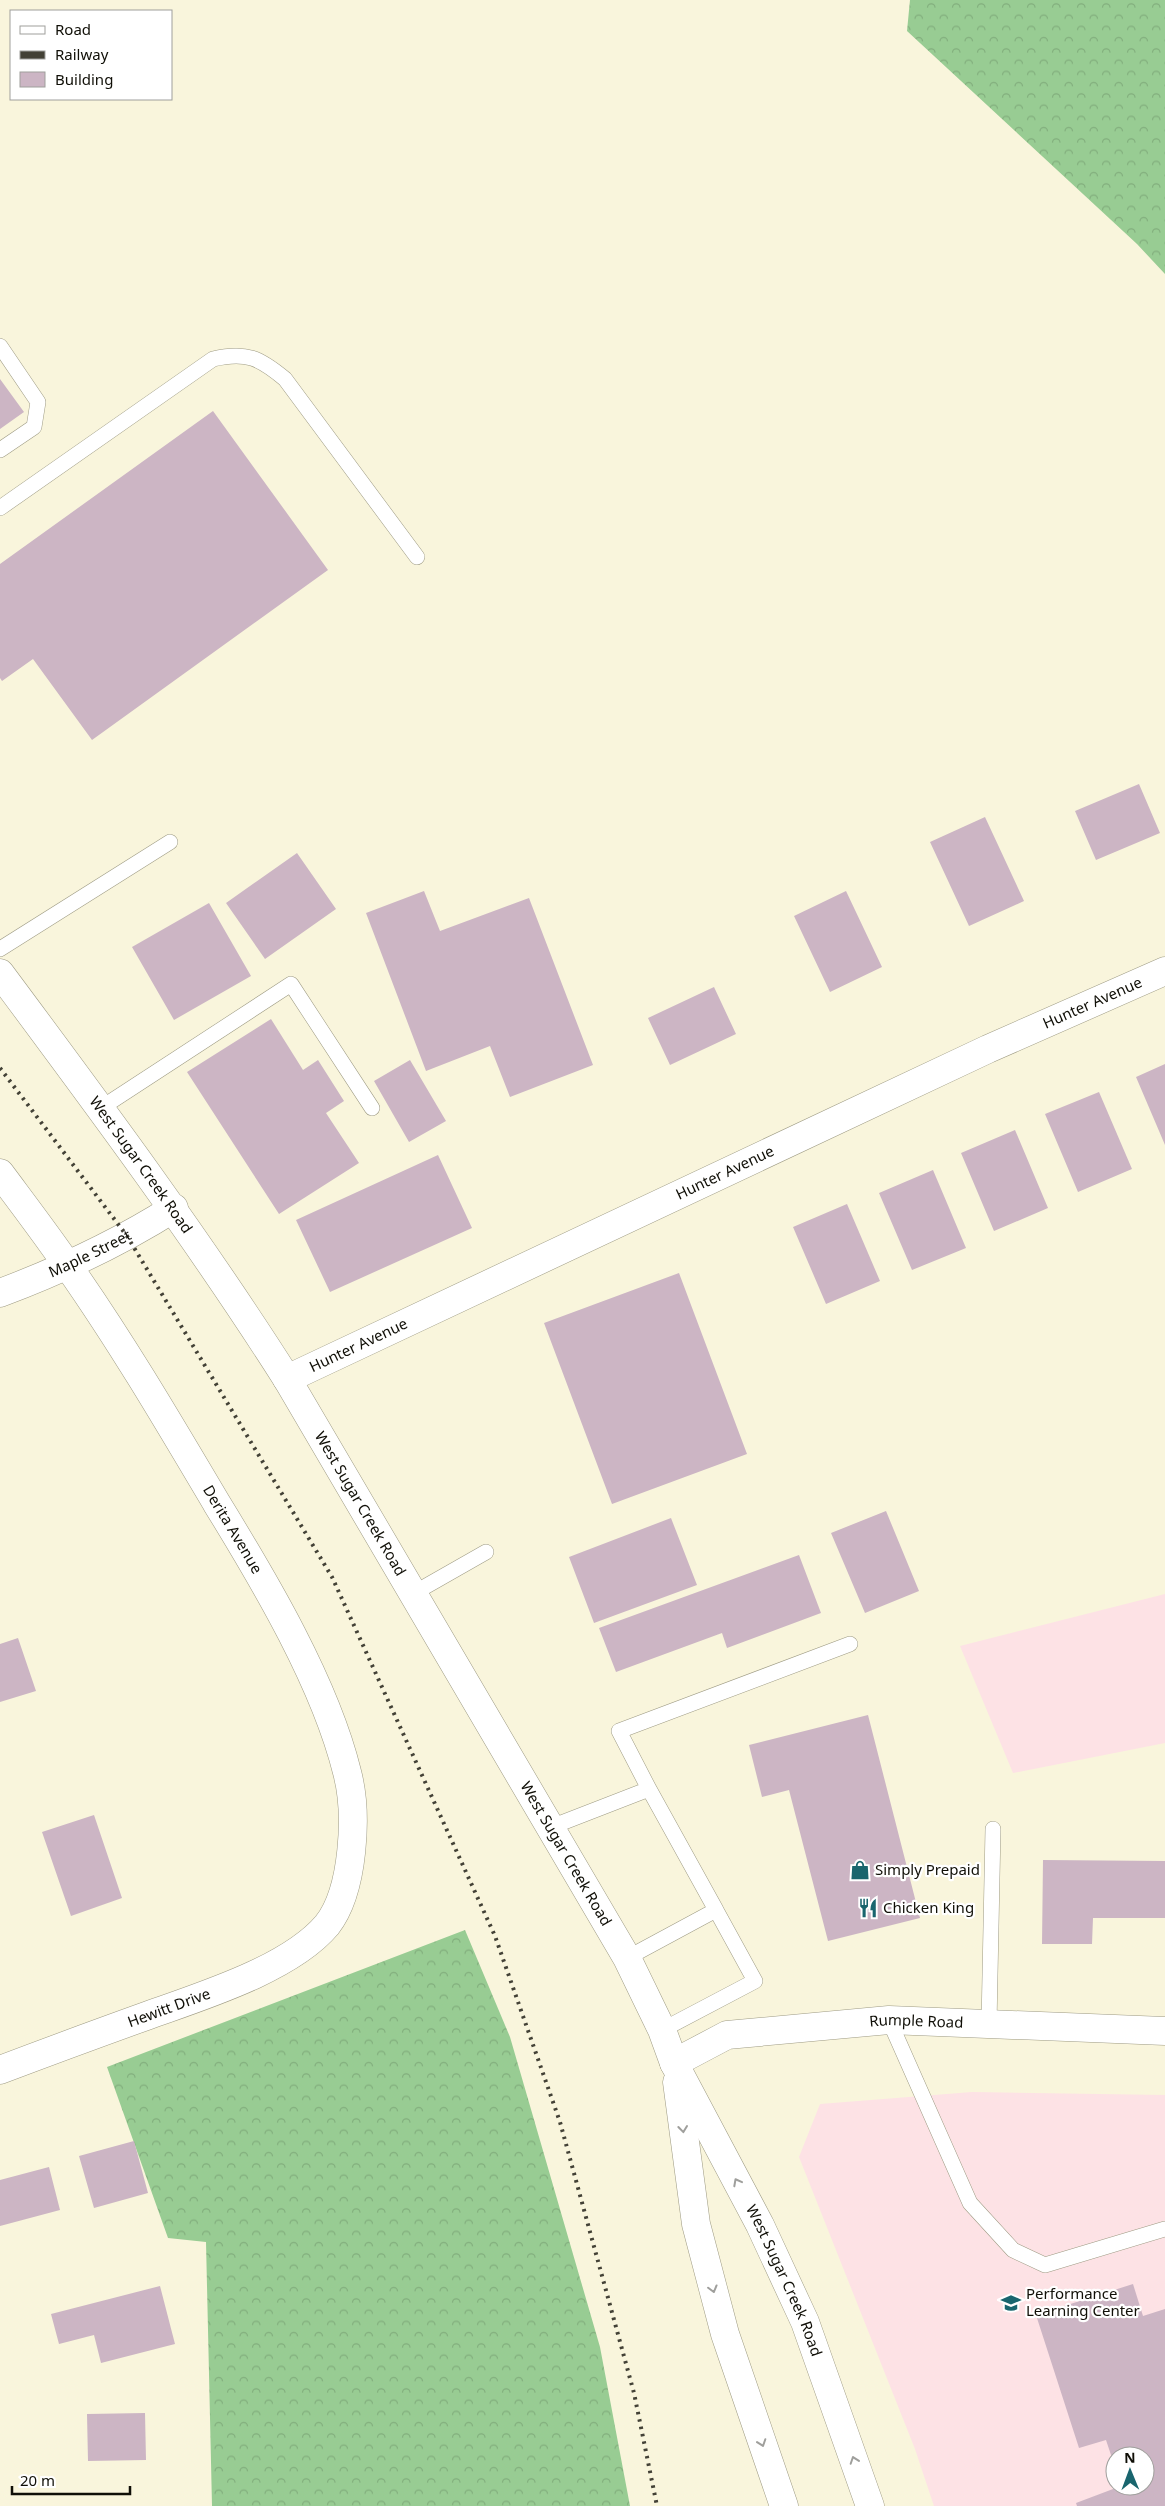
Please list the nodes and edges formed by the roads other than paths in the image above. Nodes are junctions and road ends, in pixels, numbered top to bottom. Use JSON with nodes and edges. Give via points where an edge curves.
{"nodes":[{"id":1,"x":0,"y":346,"type":"edge"},
{"id":2,"x":0,"y":450,"type":"edge"},
{"id":3,"x":0,"y":508,"type":"edge"},
{"id":4,"x":417,"y":557,"type":"dead end"},
{"id":5,"x":170,"y":842,"type":"dead end"},
{"id":6,"x":0,"y":949,"type":"edge"},
{"id":7,"x":1165,"y":971,"type":"edge"},
{"id":8,"x":0,"y":973,"type":"edge"},
{"id":9,"x":100,"y":1108,"type":"junction"},
{"id":10,"x":372,"y":1108,"type":"dead end"},
{"id":11,"x":0,"y":1172,"type":"edge"},
{"id":12,"x":174,"y":1208,"type":"junction"},
{"id":13,"x":68,"y":1265,"type":"junction"},
{"id":14,"x":0,"y":1293,"type":"edge"},
{"id":15,"x":287,"y":1379,"type":"junction"},
{"id":16,"x":486,"y":1552,"type":"dead end"},
{"id":17,"x":414,"y":1593,"type":"junction"},
{"id":18,"x":850,"y":1644,"type":"dead end"},
{"id":19,"x":649,"y":1789,"type":"junction"},
{"id":20,"x":551,"y":1827,"type":"junction"},
{"id":21,"x":993,"y":1829,"type":"dead end"},
{"id":22,"x":716,"y":1910,"type":"junction"},
{"id":23,"x":327,"y":1925,"type":"joint"},
{"id":24,"x":627,"y":1958,"type":"junction"},
{"id":25,"x":889,"y":2020,"type":"junction"},
{"id":26,"x":989,"y":2024,"type":"junction"},
{"id":27,"x":662,"y":2030,"type":"junction"},
{"id":28,"x":1165,"y":2031,"type":"edge"},
{"id":29,"x":674,"y":2063,"type":"junction"},
{"id":30,"x":0,"y":2070,"type":"edge"},
{"id":31,"x":1165,"y":2229,"type":"edge"},
{"id":32,"x":784,"y":2504,"type":"edge"},
{"id":33,"x":870,"y":2506,"type":"edge"}],
"edges":[{"from":1,"to":2,"type":"lane","via":[[38,402],[34,427]]},
{"from":3,"to":4,"type":"lane","via":[[213,359],[231,354],[266,363],[285,379]]},
{"from":5,"to":6,"type":"lane"},
{"from":7,"to":15,"type":"street","name":"Hunter Avenue","via":[[988,1049]]},
{"from":8,"to":9,"type":"street","name":"West Sugar Creek Road"},
{"from":9,"to":10,"type":"lane","via":[[292,984]]},
{"from":9,"to":12,"type":"street","name":"West Sugar Creek Road"},
{"from":11,"to":13,"type":"street","name":"Derita Avenue"},
{"from":12,"to":13,"type":"street","name":"Maple Street","via":[[128,1236]]},
{"from":12,"to":15,"type":"street","name":"West Sugar Creek Road"},
{"from":13,"to":14,"type":"street","name":"Maple Street"},
{"from":13,"to":23,"type":"street","name":"Derita Avenue","via":[[241,1543],[309,1672],[334,1731],[348,1774],[353,1823],[343,1892]]},
{"from":15,"to":17,"type":"street","name":"West Sugar Creek Road"},
{"from":16,"to":17,"type":"lane"},
{"from":17,"to":20,"type":"street","name":"West Sugar Creek Road"},
{"from":18,"to":19,"type":"lane","via":[[619,1731]]},
{"from":19,"to":20,"type":"lane"},
{"from":19,"to":22,"type":"lane"},
{"from":20,"to":24,"type":"street","name":"West Sugar Creek Road"},
{"from":21,"to":26,"type":"lane"},
{"from":22,"to":24,"type":"lane"},
{"from":22,"to":27,"type":"lane","via":[[755,1981]]},
{"from":23,"to":30,"type":"street","name":"Hewitt Drive","via":[[298,1950],[256,1973]]},
{"from":24,"to":27,"type":"street","name":"West Sugar Creek Road"},
{"from":25,"to":26,"type":"street","name":"Rumple Road"},
{"from":25,"to":29,"type":"street","name":"Rumple Road","via":[[726,2035]]},
{"from":25,"to":31,"type":"lane","via":[[970,2204],[1014,2250],[1045,2265]]},
{"from":26,"to":28,"type":"street","name":"Rumple Road"},
{"from":27,"to":29,"type":"street","name":"West Sugar Creek Road"},
{"from":29,"to":32,"type":"street","name":"West Sugar Creek Road","one_way":true,"via":[[696,2224],[725,2334]]},
{"from":33,"to":29,"type":"street","name":"West Sugar Creek Road","one_way":true,"via":[[804,2322],[760,2226]]}]}
